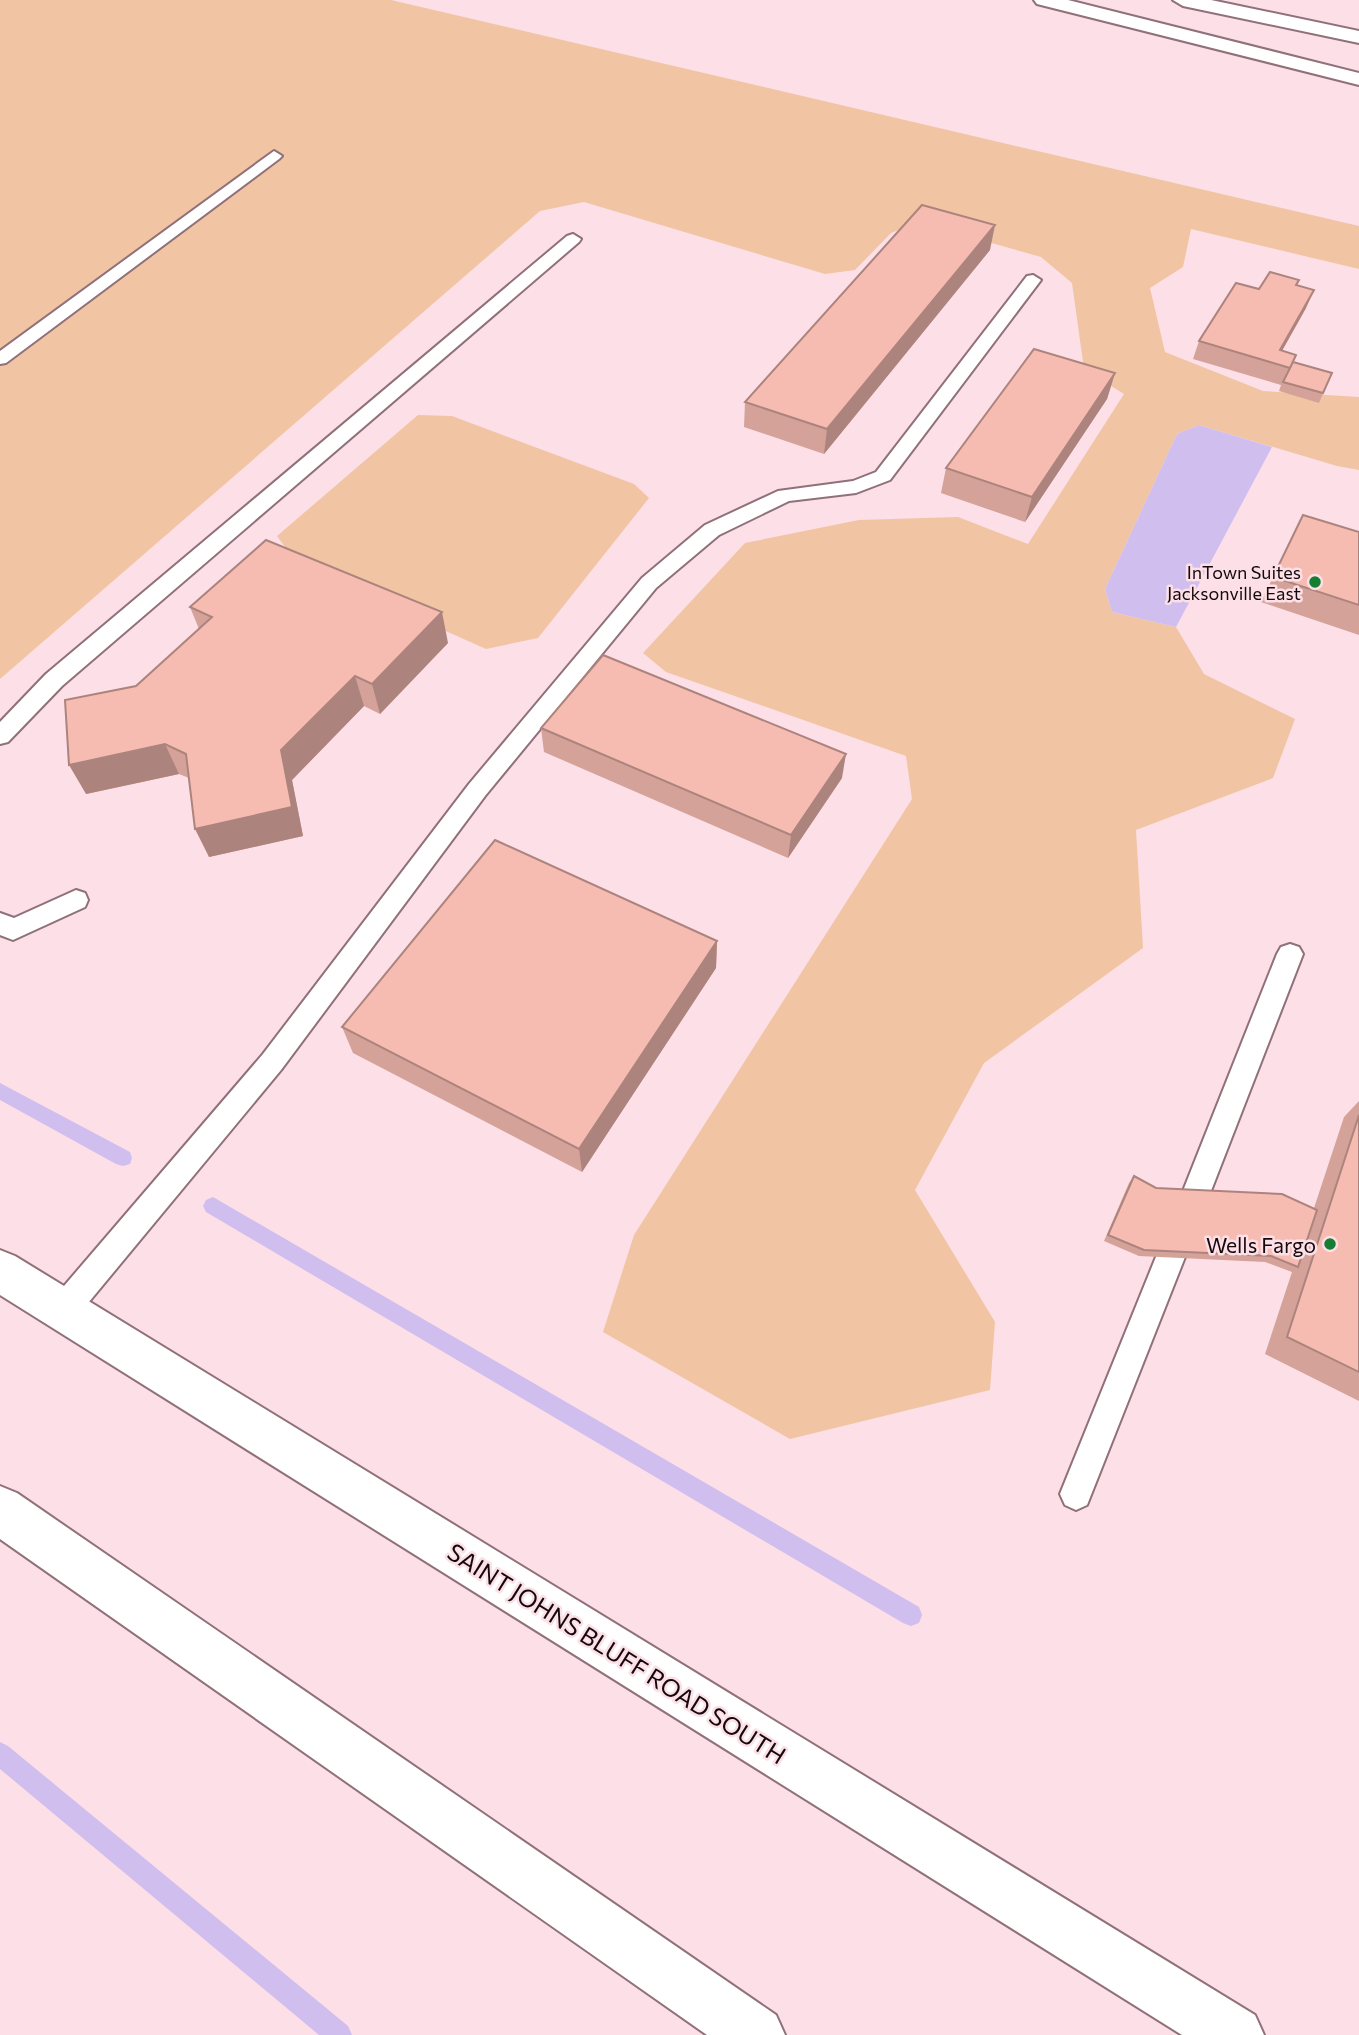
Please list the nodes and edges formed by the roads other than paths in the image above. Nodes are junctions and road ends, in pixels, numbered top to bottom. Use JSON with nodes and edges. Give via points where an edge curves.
{"nodes":[{"id":1,"x":1044,"y":0,"type":"edge"},
{"id":2,"x":1183,"y":0,"type":"edge"},
{"id":3,"x":1359,"y":37,"type":"edge"},
{"id":4,"x":1359,"y":79,"type":"edge"},
{"id":5,"x":274,"y":156,"type":"dead end"},
{"id":6,"x":573,"y":239,"type":"dead end"},
{"id":7,"x":1033,"y":280,"type":"dead end"},
{"id":8,"x":0,"y":359,"type":"edge"},
{"id":9,"x":0,"y":736,"type":"edge"},
{"id":10,"x":76,"y":900,"type":"dead end"},
{"id":11,"x":0,"y":923,"type":"edge"},
{"id":12,"x":1290,"y":954,"type":"dead end"},
{"id":13,"x":1195,"y":1196,"type":"edge"},
{"id":14,"x":1170,"y":1257,"type":"edge"},
{"id":15,"x":0,"y":1271,"type":"edge"},
{"id":16,"x":63,"y":1310,"type":"junction"},
{"id":17,"x":1076,"y":1494,"type":"dead end"},
{"id":18,"x":0,"y":1510,"type":"edge"},
{"id":19,"x":756,"y":2035,"type":"edge"},
{"id":20,"x":1235,"y":2035,"type":"edge"}],
"edges":[{"from":1,"to":4,"type":"main road"},
{"from":2,"to":3,"type":"main road"},
{"from":5,"to":8,"type":"lane"},
{"from":6,"to":9,"type":"lane","via":[[54,680]]},
{"from":7,"to":16,"type":"lane","via":[[883,476],[856,487],[785,495],[712,530],[649,583],[477,790],[272,1062]]},
{"from":10,"to":11,"type":"lane","via":[[13,930]]},
{"from":12,"to":13,"type":"lane"},
{"from":14,"to":17,"type":"lane"},
{"from":15,"to":16,"type":"main road","name":"SAINT JOHNS BLUFF ROAD SOUTH"},
{"from":16,"to":20,"type":"main road","name":"SAINT JOHNS BLUFF ROAD SOUTH"},
{"from":18,"to":19,"type":"main road"}]}
